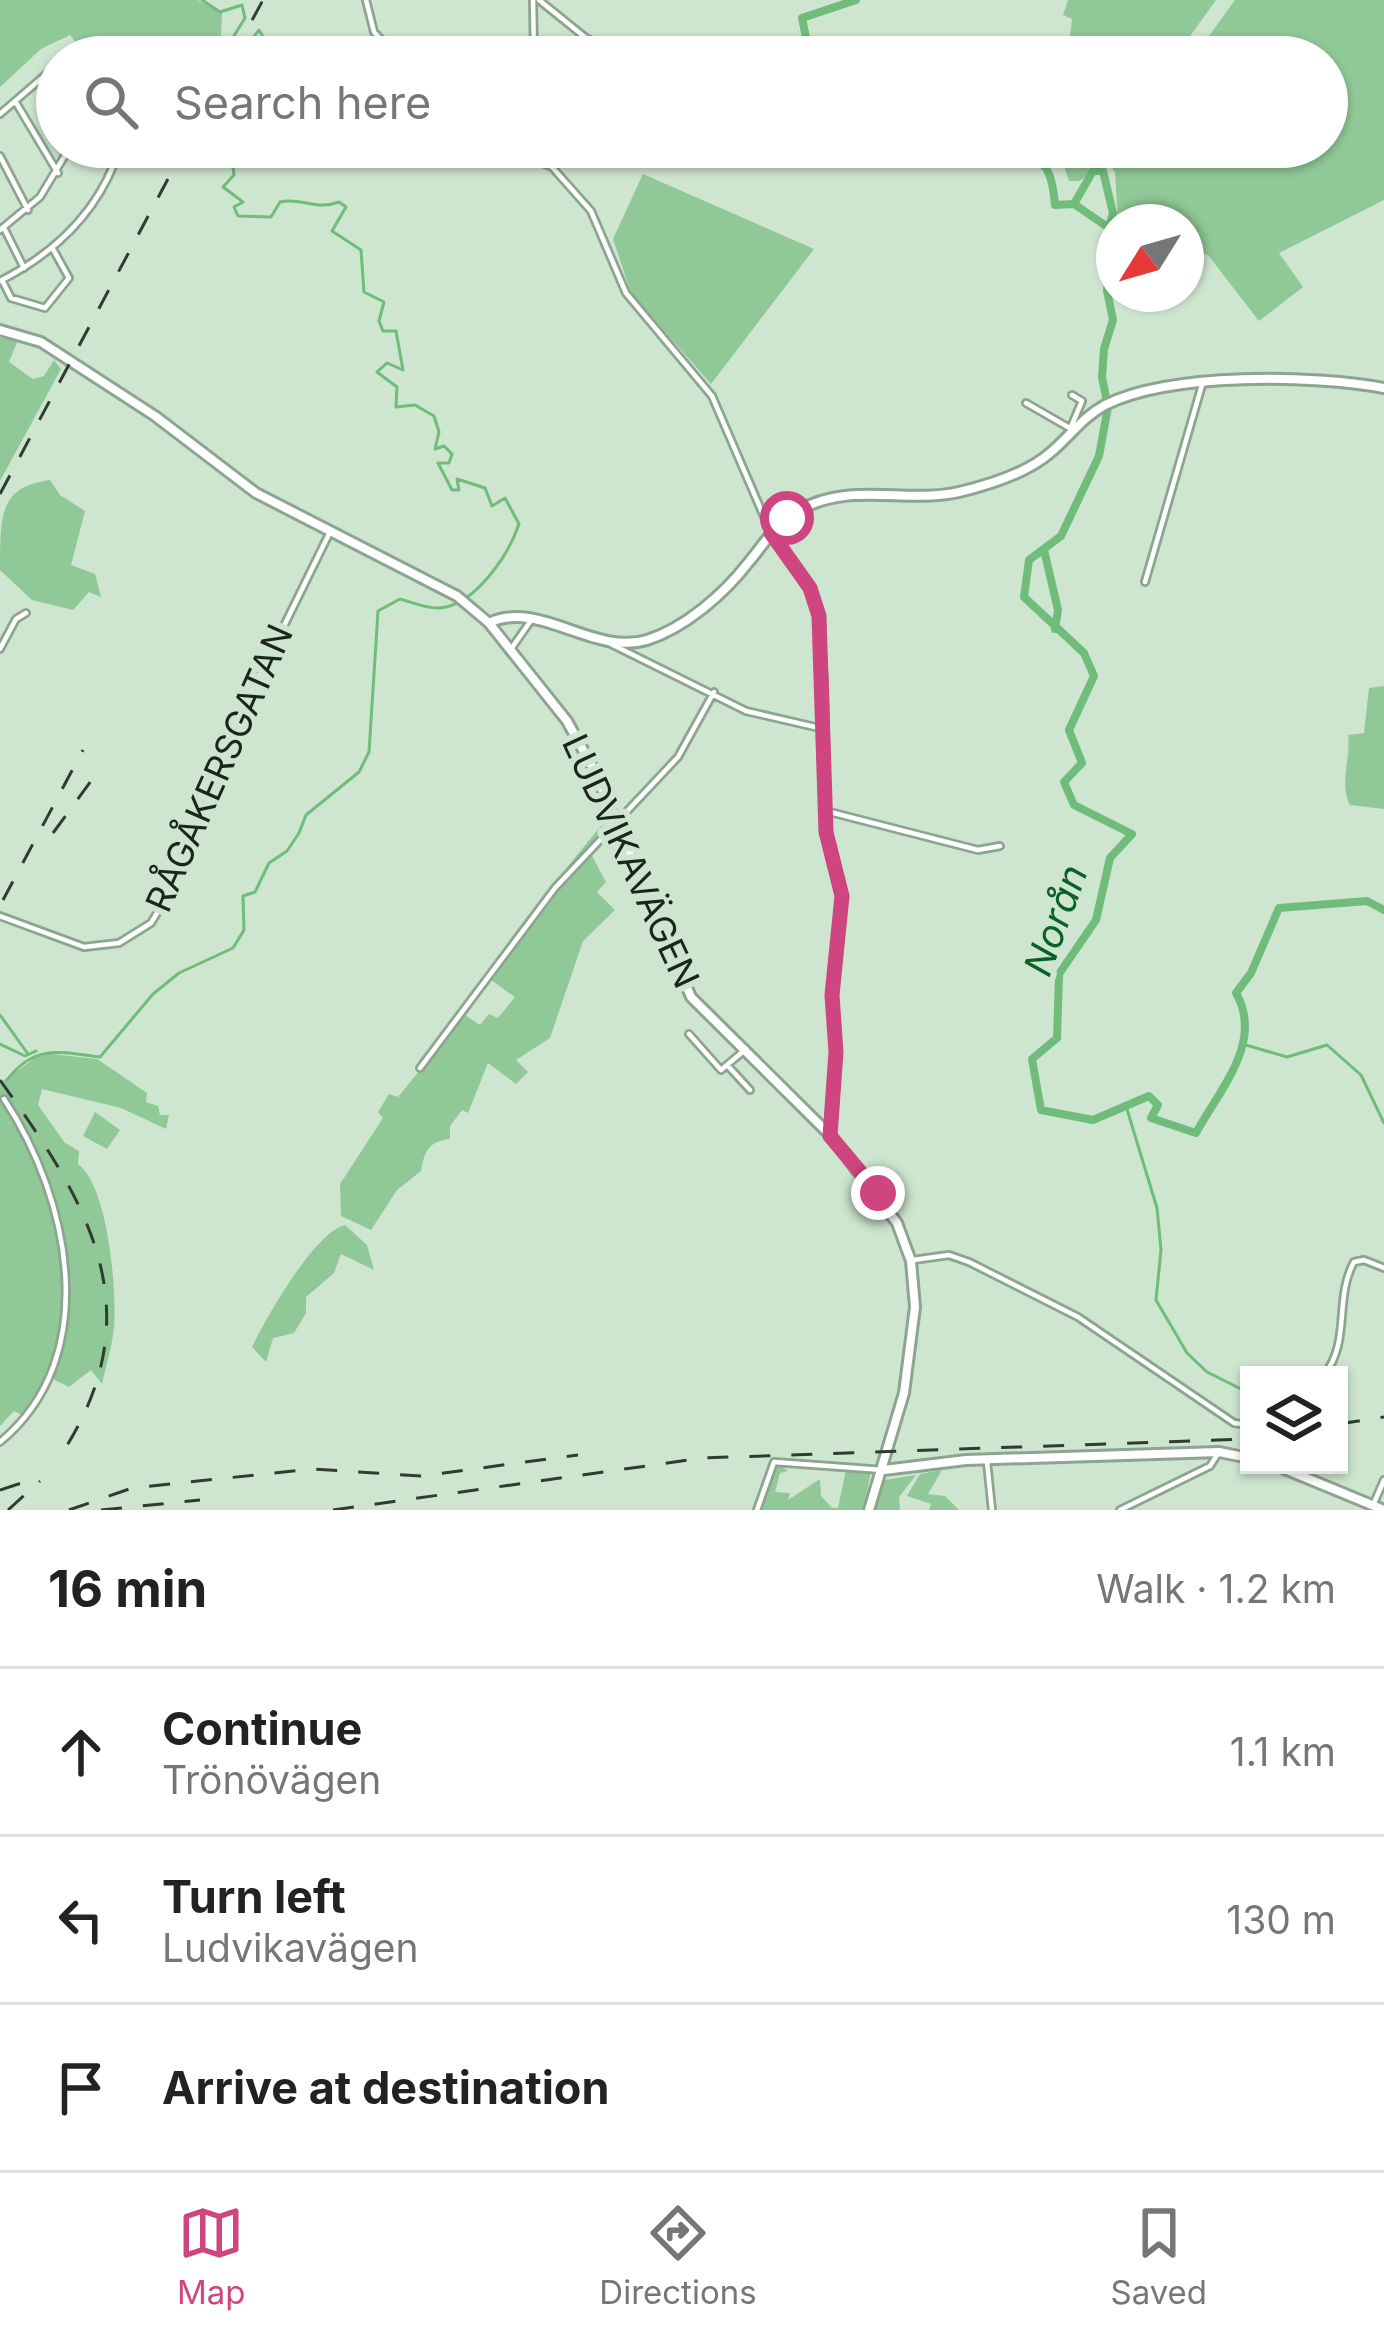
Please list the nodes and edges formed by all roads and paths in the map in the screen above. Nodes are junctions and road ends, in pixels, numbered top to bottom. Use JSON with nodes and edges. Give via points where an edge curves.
{"nodes":[{"id":1,"x":366,"y":0,"type":"edge"},
{"id":2,"x":536,"y":0,"type":"edge"},
{"id":3,"x":378,"y":36,"type":"edge"},
{"id":4,"x":535,"y":36,"type":"edge"},
{"id":5,"x":583,"y":36,"type":"edge"},
{"id":6,"x":36,"y":83,"type":"edge"},
{"id":7,"x":15,"y":101,"type":"junction"},
{"id":8,"x":0,"y":114,"type":"edge"},
{"id":9,"x":36,"y":136,"type":"edge"},
{"id":10,"x":0,"y":155,"type":"edge"},
{"id":11,"x":55,"y":168,"type":"edge"},
{"id":12,"x":60,"y":168,"type":"edge"},
{"id":13,"x":113,"y":168,"type":"edge"},
{"id":14,"x":548,"y":168,"type":"edge"},
{"id":15,"x":58,"y":173,"type":"junction"},
{"id":16,"x":28,"y":210,"type":"junction"},
{"id":17,"x":2,"y":229,"type":"edge"},
{"id":18,"x":53,"y":249,"type":"junction"},
{"id":19,"x":24,"y":268,"type":"junction"},
{"id":20,"x":1,"y":280,"type":"edge"},
{"id":21,"x":0,"y":330,"type":"edge"},
{"id":22,"x":1202,"y":385,"type":"junction"},
{"id":23,"x":1384,"y":388,"type":"edge"},
{"id":24,"x":1072,"y":394,"type":"dead end"},
{"id":25,"x":1026,"y":403,"type":"dead end"},
{"id":26,"x":1072,"y":429,"type":"junction"},
{"id":27,"x":330,"y":532,"type":"junction"},
{"id":28,"x":771,"y":533,"type":"junction"},
{"id":29,"x":1145,"y":582,"type":"dead end"},
{"id":30,"x":26,"y":613,"type":"dead end"},
{"id":31,"x":532,"y":619,"type":"junction"},
{"id":32,"x":489,"y":623,"type":"junction"},
{"id":33,"x":611,"y":644,"type":"junction"},
{"id":34,"x":0,"y":649,"type":"edge"},
{"id":35,"x":511,"y":650,"type":"junction"},
{"id":36,"x":714,"y":692,"type":"junction"},
{"id":37,"x":824,"y":728,"type":"junction"},
{"id":38,"x":826,"y":811,"type":"junction"},
{"id":39,"x":614,"y":820,"type":"junction"},
{"id":40,"x":1000,"y":846,"type":"dead end"},
{"id":41,"x":0,"y":916,"type":"edge"},
{"id":42,"x":689,"y":1034,"type":"dead end"},
{"id":43,"x":746,"y":1049,"type":"junction"},
{"id":44,"x":728,"y":1066,"type":"junction"},
{"id":45,"x":420,"y":1068,"type":"dead end"},
{"id":46,"x":750,"y":1090,"type":"dead end"},
{"id":47,"x":4,"y":1100,"type":"dead end"},
{"id":48,"x":830,"y":1136,"type":"junction"},
{"id":49,"x":910,"y":1261,"type":"junction"},
{"id":50,"x":1384,"y":1268,"type":"edge"},
{"id":51,"x":1328,"y":1366,"type":"edge"},
{"id":52,"x":1240,"y":1424,"type":"edge"},
{"id":53,"x":0,"y":1442,"type":"edge"},
{"id":54,"x":1219,"y":1452,"type":"junction"},
{"id":55,"x":1240,"y":1456,"type":"edge"},
{"id":56,"x":987,"y":1459,"type":"junction"},
{"id":57,"x":884,"y":1470,"type":"junction"},
{"id":58,"x":1296,"y":1474,"type":"edge"},
{"id":59,"x":1384,"y":1480,"type":"edge"},
{"id":60,"x":1378,"y":1509,"type":"edge"},
{"id":61,"x":757,"y":1510,"type":"edge"},
{"id":62,"x":869,"y":1510,"type":"edge"},
{"id":63,"x":992,"y":1510,"type":"edge"},
{"id":64,"x":1120,"y":1510,"type":"edge"}],
"edges":[{"from":1,"to":3,"type":"street"},
{"from":2,"to":4,"type":"street"},
{"from":2,"to":5,"type":"street"},
{"from":6,"to":7,"type":"street"},
{"from":7,"to":8,"type":"street"},
{"from":7,"to":9,"type":"street"},
{"from":10,"to":16,"type":"street"},
{"from":11,"to":15,"type":"street"},
{"from":12,"to":15,"type":"street"},
{"from":13,"to":18,"type":"street"},
{"from":14,"to":28,"type":"street","via":[[585,202],[626,293],[708,389]]},
{"from":15,"to":16,"type":"street"},
{"from":16,"to":17,"type":"street"},
{"from":17,"to":19,"type":"street"},
{"from":18,"to":19,"type":"street"},
{"from":18,"to":20,"type":"street","via":[[69,278],[45,308],[11,298]]},
{"from":19,"to":20,"type":"street"},
{"from":21,"to":27,"type":"street","name":"LUDVIKAVÄGEN","via":[[40,342],[224,472]]},
{"from":22,"to":23,"type":"street","via":[[1319,377]]},
{"from":22,"to":26,"type":"street","via":[[1120,400]]},
{"from":22,"to":29,"type":"street"},
{"from":24,"to":26,"type":"street","via":[[1082,401]]},
{"from":25,"to":26,"type":"street"},
{"from":26,"to":28,"type":"street","via":[[1034,465],[975,487],[829,498]]},
{"from":27,"to":32,"type":"street","name":"LUDVIKAVÄGEN","via":[[460,598]]},
{"from":27,"to":41,"type":"street","name":"RÅGÅKERSGATAN","via":[[205,787],[151,922],[118,943],[84,947]]},
{"from":28,"to":33,"type":"street","via":[[720,594],[674,627]]},
{"from":28,"to":37,"type":"street","via":[[816,602]]},
{"from":30,"to":34,"type":"street"},
{"from":31,"to":32,"type":"street"},
{"from":31,"to":33,"type":"street"},
{"from":31,"to":35,"type":"street"},
{"from":32,"to":35,"type":"street","name":"LUDVIKAVÄGEN"},
{"from":33,"to":36,"type":"street"},
{"from":35,"to":39,"type":"street","name":"LUDVIKAVÄGEN","via":[[567,721]]},
{"from":36,"to":37,"type":"street","via":[[746,710]]},
{"from":36,"to":39,"type":"street","via":[[678,757],[633,811]]},
{"from":37,"to":38,"type":"street"},
{"from":38,"to":40,"type":"street","via":[[978,850]]},
{"from":38,"to":48,"type":"street","via":[[842,920],[832,981]]},
{"from":39,"to":43,"type":"street","name":"LUDVIKAVÄGEN","via":[[688,993]]},
{"from":39,"to":45,"type":"street"},
{"from":42,"to":44,"type":"street","via":[[718,1068]]},
{"from":43,"to":44,"type":"street"},
{"from":43,"to":48,"type":"street","name":"LUDVIKAVÄGEN"},
{"from":44,"to":46,"type":"street"},
{"from":47,"to":53,"type":"street","via":[[48,1195],[67,1302],[47,1386],[31,1415]]},
{"from":48,"to":49,"type":"street","name":"LUDVIKAVÄGEN","via":[[878,1193]]},
{"from":49,"to":52,"type":"street","via":[[970,1262],[1078,1317]]},
{"from":49,"to":57,"type":"street","name":"LUDVIKAVÄGEN","via":[[915,1307]]},
{"from":50,"to":51,"type":"street","via":[[1354,1262]]},
{"from":54,"to":55,"type":"street"},
{"from":54,"to":56,"type":"street"},
{"from":54,"to":64,"type":"street","via":[[1210,1466]]},
{"from":56,"to":57,"type":"street"},
{"from":56,"to":63,"type":"street"},
{"from":57,"to":61,"type":"street","via":[[774,1462]]},
{"from":57,"to":62,"type":"street","name":"LUDVIKAVÄGEN"},
{"from":58,"to":60,"type":"street"},
{"from":59,"to":60,"type":"street"}]}
